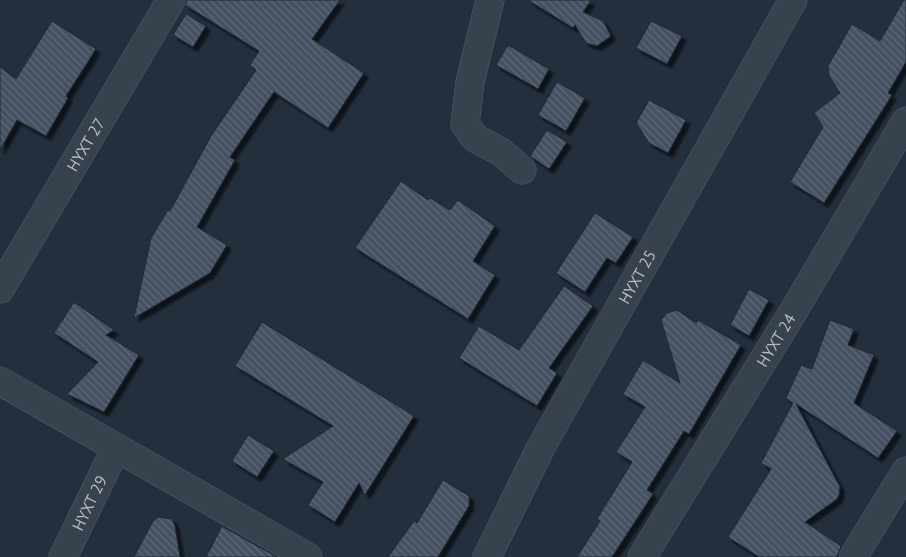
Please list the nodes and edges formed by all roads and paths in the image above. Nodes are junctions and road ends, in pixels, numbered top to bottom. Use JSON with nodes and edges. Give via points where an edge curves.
{"nodes":[{"id":1,"x":171,"y":0,"type":"edge"},
{"id":2,"x":490,"y":0,"type":"edge"},
{"id":3,"x":793,"y":0,"type":"edge"},
{"id":4,"x":906,"y":121,"type":"edge"},
{"id":5,"x":522,"y":170,"type":"dead end"},
{"id":6,"x":0,"y":289,"type":"edge"},
{"id":7,"x":0,"y":382,"type":"edge"},
{"id":8,"x":116,"y":448,"type":"junction"},
{"id":9,"x":906,"y":471,"type":"edge"},
{"id":10,"x":279,"y":550,"type":"edge"},
{"id":11,"x":63,"y":557,"type":"edge"},
{"id":12,"x":308,"y":557,"type":"edge"},
{"id":13,"x":487,"y":557,"type":"edge"},
{"id":14,"x":642,"y":557,"type":"edge"},
{"id":15,"x":853,"y":557,"type":"edge"}],
"edges":[{"from":1,"to":6,"type":"street","name":"НҮХТ 27"},
{"from":2,"to":5,"type":"street","via":[[470,82],[465,124],[475,138],[501,152]]},
{"from":3,"to":13,"type":"street","name":"НҮХТ 25","via":[[541,447]]},
{"from":4,"to":14,"type":"street","name":"НҮХТ 24"},
{"from":7,"to":8,"type":"street"},
{"from":8,"to":10,"type":"street"},
{"from":8,"to":11,"type":"street","name":"НҮХТ 29"},
{"from":9,"to":15,"type":"street"},
{"from":10,"to":12,"type":"street"}]}
